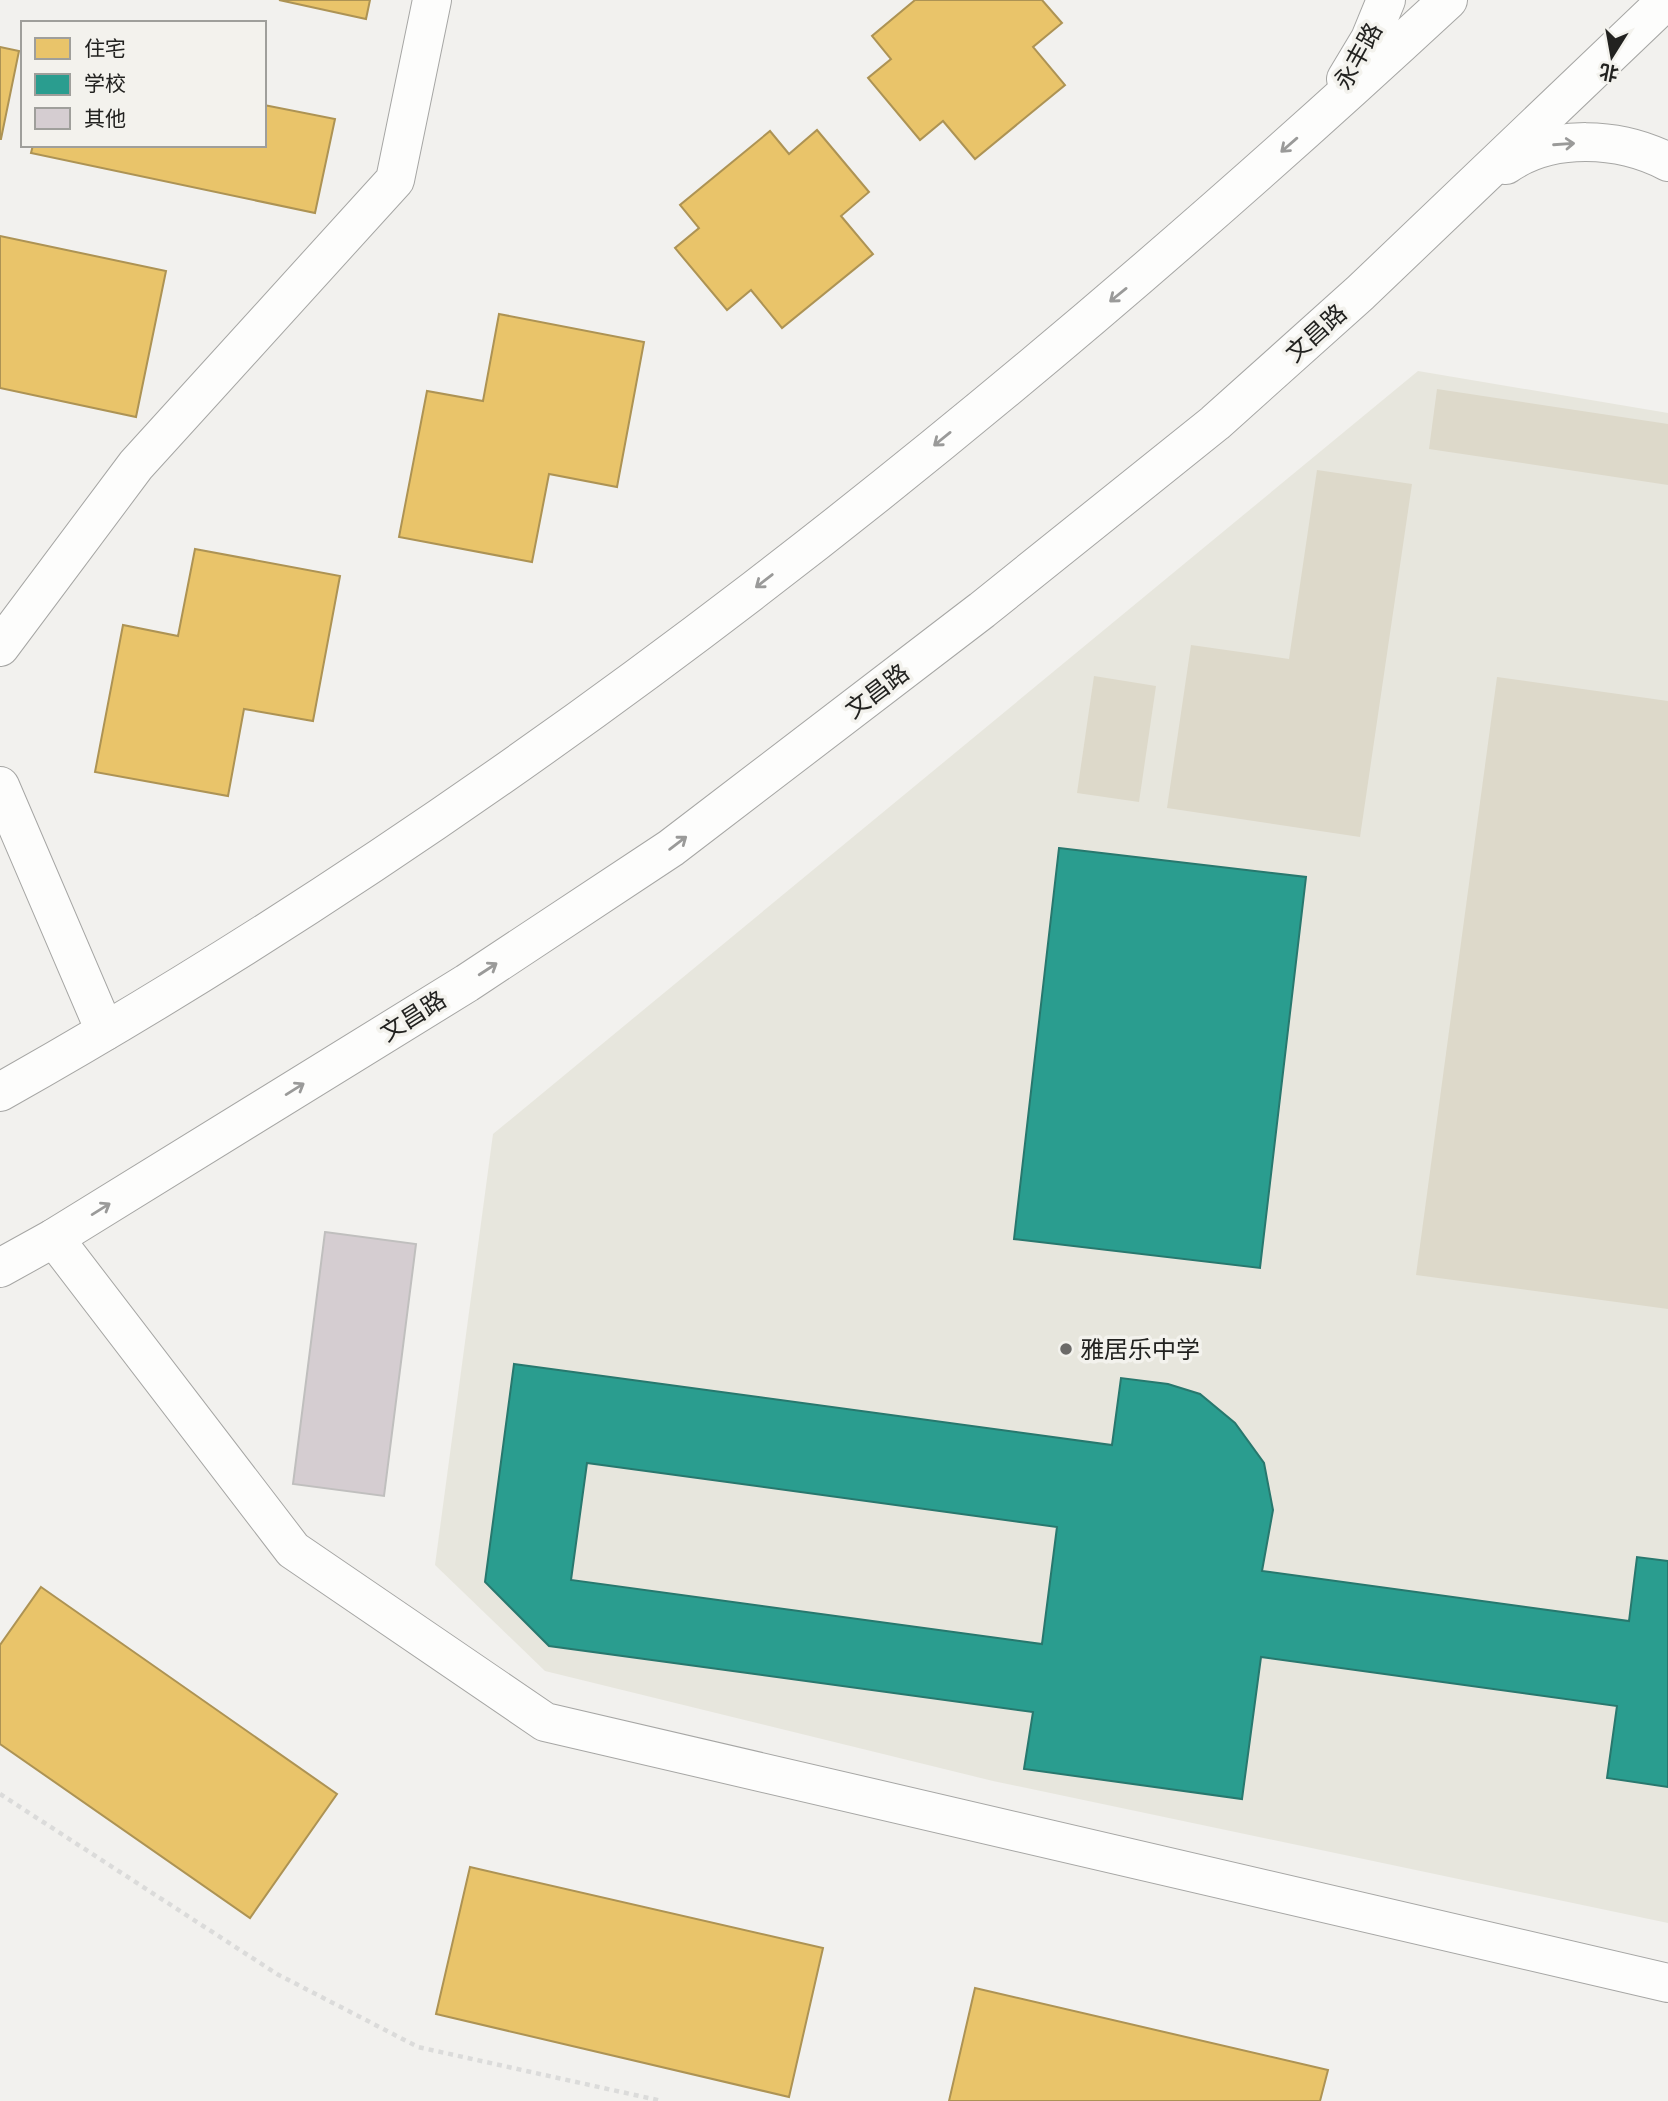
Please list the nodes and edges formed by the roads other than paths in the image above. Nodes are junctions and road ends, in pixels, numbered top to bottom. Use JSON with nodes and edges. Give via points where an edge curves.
{"nodes":[{"id":1,"x":432,"y":0,"type":"edge"},
{"id":2,"x":1386,"y":0,"type":"edge"},
{"id":3,"x":1448,"y":0,"type":"edge"},
{"id":4,"x":1667,"y":0,"type":"edge"},
{"id":5,"x":1327,"y":112,"type":"junction"},
{"id":6,"x":1668,"y":162,"type":"edge"},
{"id":7,"x":1461,"y":196,"type":"junction"},
{"id":8,"x":0,"y":647,"type":"edge"},
{"id":9,"x":0,"y":786,"type":"edge"},
{"id":10,"x":105,"y":1031,"type":"junction"},
{"id":11,"x":0,"y":1092,"type":"edge"},
{"id":12,"x":54,"y":1238,"type":"junction"},
{"id":13,"x":0,"y":1268,"type":"edge"},
{"id":14,"x":1668,"y":1983,"type":"edge"}],
"edges":[{"from":1,"to":8,"type":"street","via":[[396,180],[136,465]]},
{"from":2,"to":5,"type":"street","name":"永丰路","via":[[1370,39]]},
{"from":3,"to":5,"type":"street"},
{"from":4,"to":7,"type":"street","name":"文昌路"},
{"from":5,"to":10,"type":"street","one_way":true,"via":[[1128,288],[680,646],[495,782],[275,928]]},
{"from":7,"to":6,"type":"street","one_way":true,"via":[[1521,155],[1555,144],[1598,142],[1646,151]]},
{"from":12,"to":7,"type":"street","name":"文昌路","one_way":true,"via":[[467,983],[671,848],[982,610],[1214,423]]},
{"from":9,"to":10,"type":"street"},
{"from":10,"to":11,"type":"street"},
{"from":12,"to":13,"type":"street","name":"文昌路"},
{"from":12,"to":14,"type":"street","via":[[293,1549],[545,1722]]}]}
